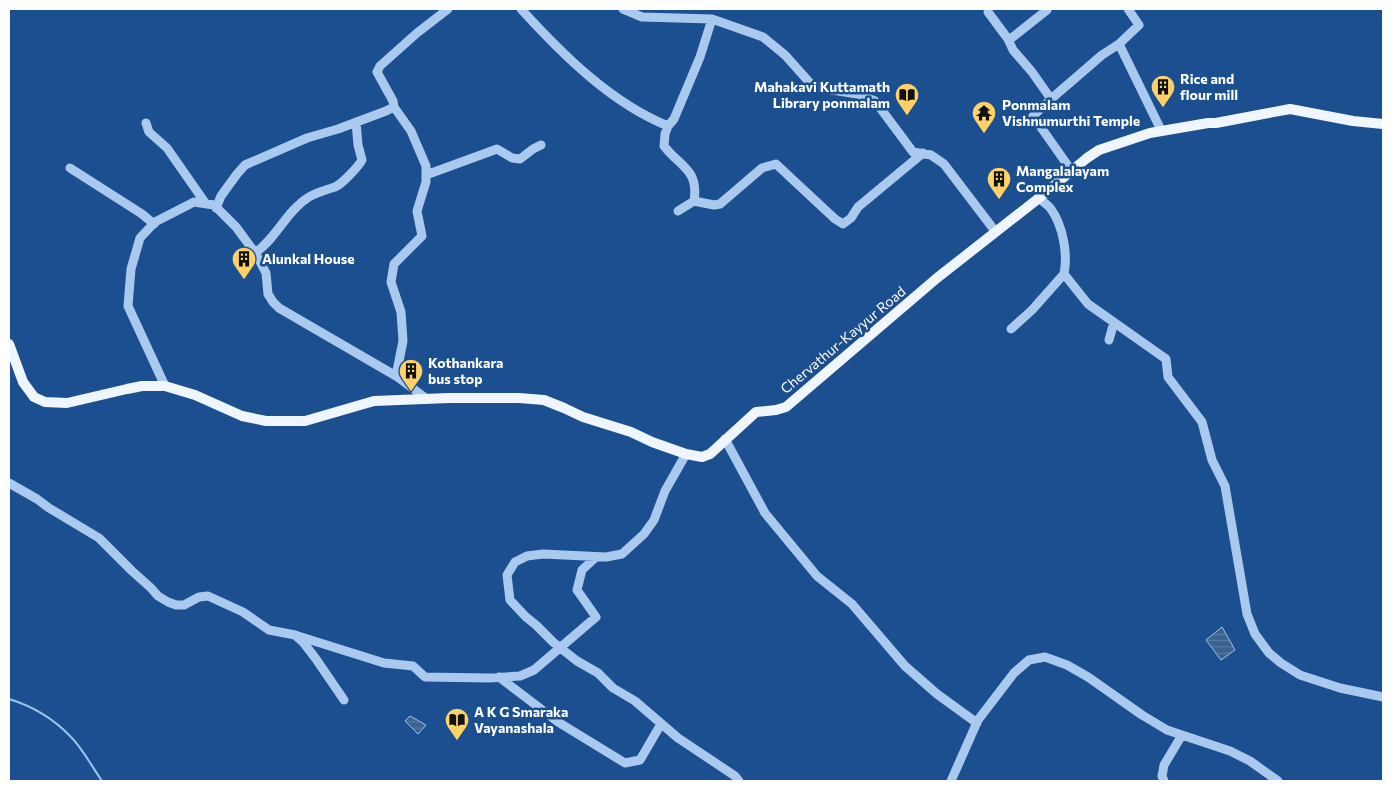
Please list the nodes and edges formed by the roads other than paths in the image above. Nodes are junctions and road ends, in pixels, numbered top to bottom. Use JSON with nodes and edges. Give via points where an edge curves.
{"nodes":[{"id":1,"x":448,"y":9,"type":"edge"},
{"id":2,"x":521,"y":9,"type":"edge"},
{"id":3,"x":624,"y":9,"type":"edge"},
{"id":4,"x":1047,"y":9,"type":"edge"},
{"id":5,"x":1128,"y":9,"type":"edge"},
{"id":6,"x":988,"y":12,"type":"dead end"},
{"id":7,"x":712,"y":19,"type":"junction"},
{"id":8,"x":1008,"y":40,"type":"junction"},
{"id":9,"x":1119,"y":44,"type":"junction"},
{"id":10,"x":1051,"y":98,"type":"junction"},
{"id":11,"x":394,"y":106,"type":"junction"},
{"id":12,"x":356,"y":122,"type":"junction"},
{"id":13,"x":146,"y":123,"type":"dead end"},
{"id":14,"x":1383,"y":124,"type":"edge"},
{"id":15,"x":668,"y":126,"type":"junction"},
{"id":16,"x":1161,"y":130,"type":"junction"},
{"id":17,"x":541,"y":145,"type":"dead end"},
{"id":18,"x":922,"y":153,"type":"junction"},
{"id":19,"x":70,"y":168,"type":"dead end"},
{"id":20,"x":1071,"y":170,"type":"junction"},
{"id":21,"x":426,"y":175,"type":"junction"},
{"id":22,"x":1039,"y":198,"type":"junction"},
{"id":23,"x":694,"y":201,"type":"junction"},
{"id":24,"x":206,"y":204,"type":"junction"},
{"id":25,"x":216,"y":208,"type":"junction"},
{"id":26,"x":678,"y":211,"type":"dead end"},
{"id":27,"x":154,"y":224,"type":"junction"},
{"id":28,"x":996,"y":231,"type":"junction"},
{"id":29,"x":255,"y":253,"type":"junction"},
{"id":30,"x":1064,"y":274,"type":"junction"},
{"id":31,"x":1114,"y":322,"type":"junction"},
{"id":32,"x":1011,"y":329,"type":"dead end"},
{"id":33,"x":1109,"y":340,"type":"dead end"},
{"id":34,"x":9,"y":344,"type":"edge"},
{"id":35,"x":396,"y":376,"type":"junction"},
{"id":36,"x":165,"y":386,"type":"junction"},
{"id":37,"x":427,"y":399,"type":"junction"},
{"id":38,"x":725,"y":439,"type":"junction"},
{"id":39,"x":686,"y":454,"type":"junction"},
{"id":40,"x":9,"y":483,"type":"edge"},
{"id":41,"x":596,"y":556,"type":"junction"},
{"id":42,"x":295,"y":635,"type":"junction"},
{"id":43,"x":560,"y":647,"type":"junction"},
{"id":44,"x":499,"y":677,"type":"junction"},
{"id":45,"x":1383,"y":697,"type":"edge"},
{"id":46,"x":344,"y":700,"type":"dead end"},
{"id":47,"x":977,"y":723,"type":"junction"},
{"id":48,"x":662,"y":724,"type":"junction"},
{"id":49,"x":1182,"y":734,"type":"junction"},
{"id":50,"x":739,"y":781,"type":"edge"},
{"id":51,"x":951,"y":781,"type":"edge"},
{"id":52,"x":1164,"y":781,"type":"edge"},
{"id":53,"x":1278,"y":781,"type":"edge"}],
"edges":[{"from":1,"to":11,"type":"street","via":[[380,66],[377,72]]},
{"from":2,"to":15,"type":"street","via":[[596,82],[648,118]]},
{"from":3,"to":7,"type":"street","via":[[642,17]]},
{"from":4,"to":8,"type":"street"},
{"from":5,"to":9,"type":"street","via":[[1140,25]]},
{"from":6,"to":8,"type":"street"},
{"from":7,"to":15,"type":"street","via":[[700,57]]},
{"from":7,"to":18,"type":"street","via":[[763,37],[785,55],[810,83],[875,101],[913,152]]},
{"from":8,"to":10,"type":"street"},
{"from":9,"to":10,"type":"street"},
{"from":9,"to":16,"type":"street"},
{"from":10,"to":20,"type":"street","via":[[1033,116]]},
{"from":11,"to":12,"type":"street"},
{"from":11,"to":21,"type":"street","via":[[415,139],[426,166]]},
{"from":12,"to":25,"type":"street","via":[[307,138],[245,165]]},
{"from":12,"to":29,"type":"street","via":[[362,160],[359,165],[337,186],[309,197],[297,207],[267,245]]},
{"from":13,"to":24,"type":"street","via":[[149,132],[179,163]]},
{"from":14,"to":16,"type":"main road","name":"Chervathur-Kayyur Road","via":[[1290,110]]},
{"from":15,"to":23,"type":"street","via":[[664,146],[693,177]]},
{"from":16,"to":20,"type":"main road","name":"Chervathur-Kayyur Road","via":[[1099,150]]},
{"from":17,"to":21,"type":"street","via":[[520,159],[497,149]]},
{"from":18,"to":23,"type":"street","via":[[890,178],[843,224],[776,164],[762,168],[720,204]]},
{"from":18,"to":28,"type":"street","via":[[944,164]]},
{"from":19,"to":27,"type":"street"},
{"from":20,"to":22,"type":"main road","name":"Chervathur-Kayyur Road"},
{"from":21,"to":35,"type":"street","via":[[416,211],[422,236],[394,264],[391,282],[401,312],[403,341]]},
{"from":22,"to":28,"type":"main road","name":"Chervathur-Kayyur Road"},
{"from":22,"to":30,"type":"street","via":[[1051,209],[1061,229],[1066,262]]},
{"from":23,"to":26,"type":"street"},
{"from":24,"to":25,"type":"street"},
{"from":24,"to":27,"type":"street","via":[[194,202]]},
{"from":25,"to":29,"type":"street","via":[[236,226]]},
{"from":27,"to":36,"type":"street","via":[[140,238],[131,269],[128,306]]},
{"from":28,"to":38,"type":"main road","name":"Chervathur-Kayyur Road","via":[[786,407],[756,412]]},
{"from":29,"to":35,"type":"street","via":[[266,273],[272,302]]},
{"from":30,"to":31,"type":"street","via":[[1088,304]]},
{"from":30,"to":32,"type":"street"},
{"from":31,"to":33,"type":"street"},
{"from":31,"to":45,"type":"street","via":[[1166,359],[1168,377],[1202,422],[1212,460],[1224,486],[1247,614],[1268,653],[1300,674],[1340,688]]},
{"from":34,"to":36,"type":"main road","name":"Chervathur-Kayyur Road","via":[[23,382],[34,397],[44,402],[67,403],[142,386]]},
{"from":35,"to":37,"type":"street"},
{"from":36,"to":37,"type":"main road","name":"Chervathur-Kayyur Road","via":[[196,395],[242,416],[266,421],[304,421],[374,401]]},
{"from":37,"to":39,"type":"main road","name":"Chervathur-Kayyur Road","via":[[544,400]]},
{"from":38,"to":39,"type":"main road","name":"Chervathur-Kayyur Road","via":[[710,454],[702,457]]},
{"from":38,"to":47,"type":"street","via":[[765,513],[817,576],[852,604],[905,666]]},
{"from":39,"to":41,"type":"street","via":[[644,534],[622,554]]},
{"from":40,"to":42,"type":"street","via":[[99,538],[168,602],[184,605],[208,596],[243,612],[269,630]]},
{"from":41,"to":43,"type":"street","via":[[582,570],[577,590],[596,617]]},
{"from":41,"to":43,"type":"street","via":[[527,556],[515,562],[507,575],[510,600]]},
{"from":42,"to":44,"type":"street","via":[[384,662],[413,666],[425,677]]},
{"from":42,"to":46,"type":"street"},
{"from":43,"to":44,"type":"street","via":[[534,670],[520,676]]},
{"from":43,"to":48,"type":"street"},
{"from":44,"to":48,"type":"street","via":[[558,722],[625,763],[640,760]]},
{"from":47,"to":49,"type":"street","via":[[1014,673],[1029,660],[1045,657],[1088,677],[1167,730]]},
{"from":47,"to":51,"type":"street"},
{"from":48,"to":50,"type":"street"},
{"from":49,"to":52,"type":"street","via":[[1164,765]]},
{"from":49,"to":53,"type":"street","via":[[1230,751]]}]}
